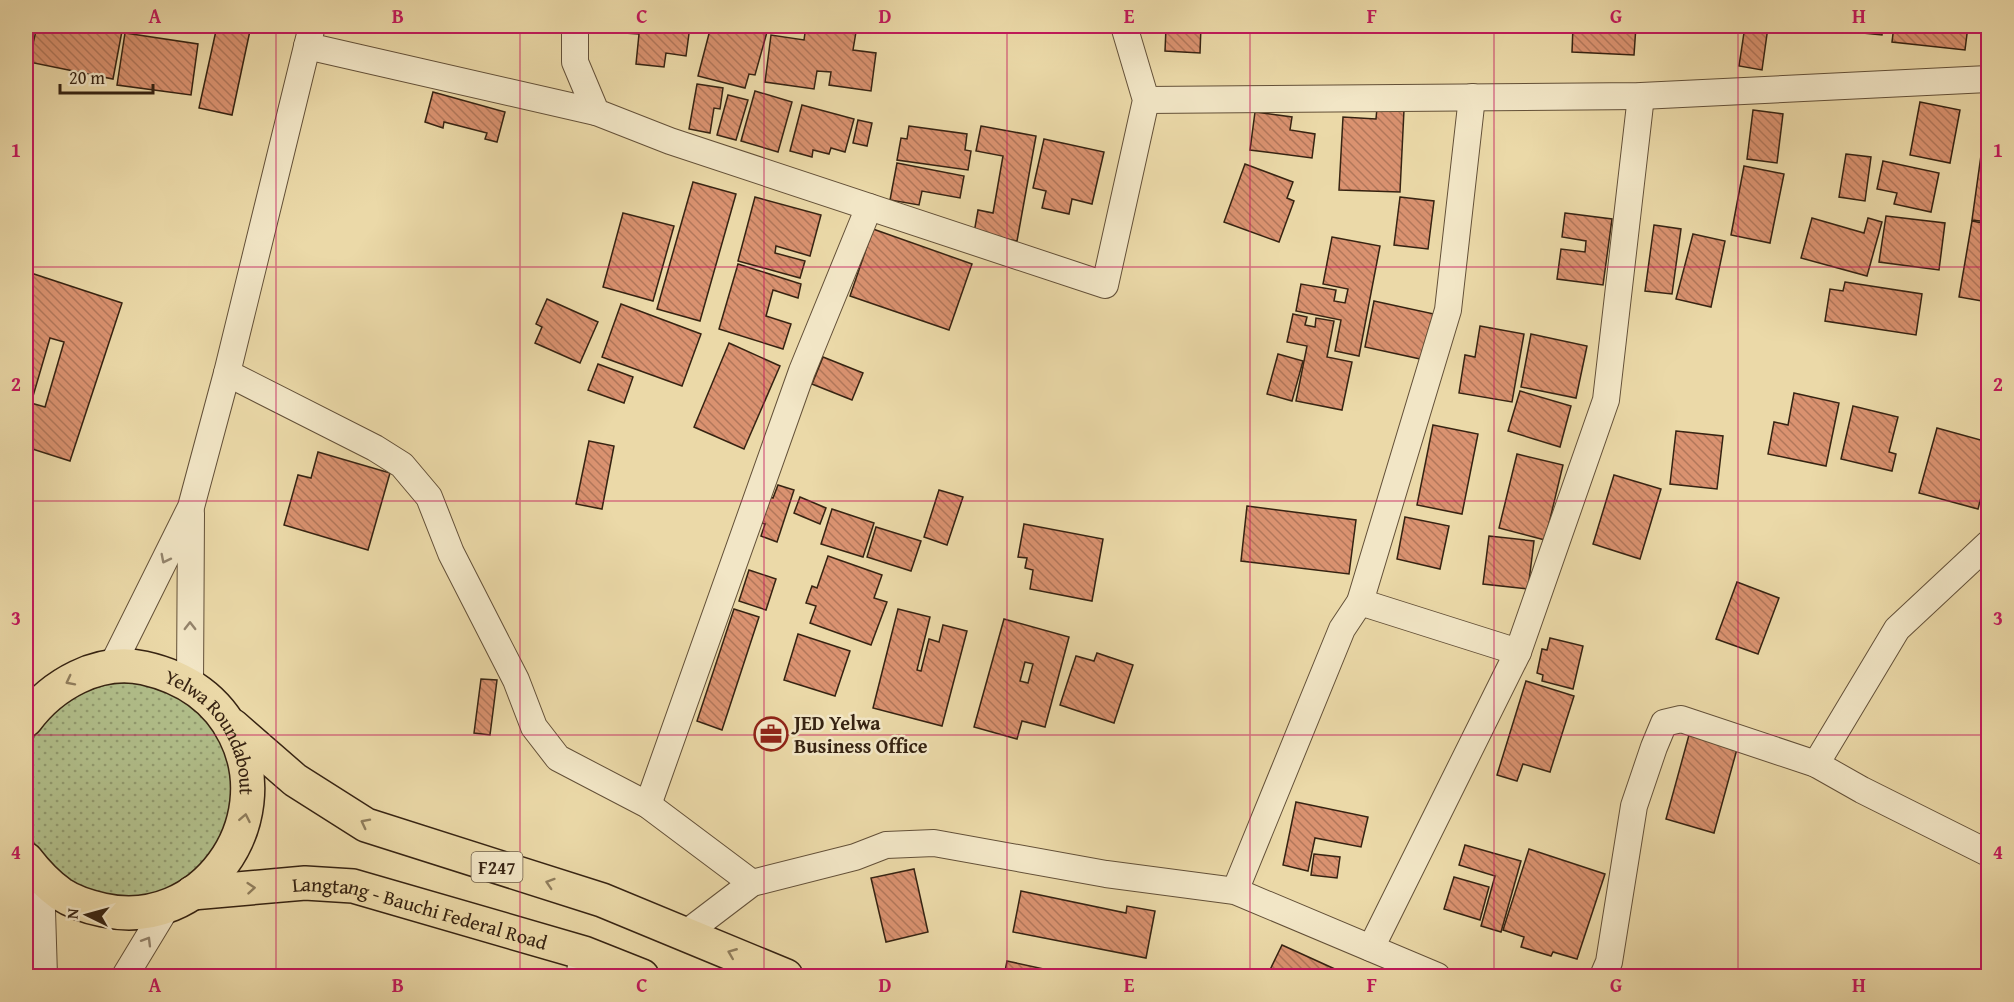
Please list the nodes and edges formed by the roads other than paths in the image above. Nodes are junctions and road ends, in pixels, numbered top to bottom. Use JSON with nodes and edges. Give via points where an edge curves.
{"nodes":[{"id":1,"x":575,"y":26,"type":"edge"},
{"id":2,"x":1124,"y":26,"type":"edge"},
{"id":3,"x":309,"y":36,"type":"edge"},
{"id":4,"x":1989,"y":79,"type":"edge"},
{"id":5,"x":1641,"y":96,"type":"junction"},
{"id":6,"x":1472,"y":98,"type":"junction"},
{"id":7,"x":1146,"y":100,"type":"junction"},
{"id":8,"x":596,"y":112,"type":"junction"},
{"id":9,"x":869,"y":207,"type":"junction"},
{"id":10,"x":227,"y":373,"type":"junction"},
{"id":11,"x":191,"y":507,"type":"junction"},
{"id":12,"x":1989,"y":544,"type":"edge"},
{"id":13,"x":1360,"y":602,"type":"junction"},
{"id":14,"x":1518,"y":652,"type":"junction"},
{"id":15,"x":111,"y":668,"type":"junction"},
{"id":16,"x":190,"y":685,"type":"junction"},
{"id":17,"x":30,"y":709,"type":"edge"},
{"id":18,"x":229,"y":723,"type":"junction"},
{"id":19,"x":1816,"y":764,"type":"junction"},
{"id":20,"x":648,"y":805,"type":"junction"},
{"id":21,"x":1989,"y":853,"type":"edge"},
{"id":22,"x":33,"y":868,"type":"edge"},
{"id":23,"x":752,"y":884,"type":"junction"},
{"id":24,"x":1235,"y":891,"type":"junction"},
{"id":25,"x":180,"y":899,"type":"junction"},
{"id":26,"x":685,"y":934,"type":"junction"},
{"id":27,"x":1371,"y":948,"type":"junction"},
{"id":28,"x":581,"y":965,"type":"edge"},
{"id":29,"x":44,"y":976,"type":"edge"},
{"id":30,"x":125,"y":976,"type":"edge"},
{"id":31,"x":642,"y":976,"type":"edge"},
{"id":32,"x":786,"y":976,"type":"edge"},
{"id":33,"x":1437,"y":976,"type":"edge"},
{"id":34,"x":1603,"y":976,"type":"edge"}],
"edges":[{"from":1,"to":8,"type":"street","via":[[574,62]]},
{"from":2,"to":7,"type":"street"},
{"from":3,"to":8,"type":"street"},
{"from":3,"to":10,"type":"street"},
{"from":4,"to":5,"type":"street"},
{"from":5,"to":6,"type":"street"},
{"from":5,"to":14,"type":"street","via":[[1606,400]]},
{"from":6,"to":7,"type":"street"},
{"from":6,"to":13,"type":"street","via":[[1448,310]]},
{"from":7,"to":9,"type":"street","via":[[1106,285]]},
{"from":8,"to":9,"type":"street","via":[[670,141]]},
{"from":9,"to":20,"type":"street","via":[[802,371]]},
{"from":10,"to":11,"type":"street"},
{"from":10,"to":20,"type":"street","via":[[402,465],[429,497],[451,553],[516,680],[534,728],[558,758]]},
{"from":11,"to":15,"type":"street","one_way":true},
{"from":16,"to":11,"type":"street","one_way":true},
{"from":12,"to":19,"type":"street","via":[[1897,629]]},
{"from":13,"to":14,"type":"street"},
{"from":13,"to":24,"type":"street","via":[[1342,629]]},
{"from":14,"to":27,"type":"street"},
{"from":15,"to":16,"type":"main road","name":"Yelwa Roundabout","number":"F247","via":[[138,667],[165,673]]},
{"from":15,"to":17,"type":"main road","name":"Yelwa Roundabout","number":"F247","one_way":true,"via":[[84,674],[60,686]]},
{"from":16,"to":18,"type":"main road","name":"Yelwa Roundabout","number":"F247","via":[[212,701]]},
{"from":25,"to":18,"type":"main road","name":"Yelwa Roundabout","number":"F247","one_way":true,"via":[[219,868],[242,829],[248,802],[248,774]]},
{"from":26,"to":18,"type":"main road","number":"F247","one_way":true,"via":[[602,900],[366,825],[295,780]]},
{"from":19,"to":21,"type":"street"},
{"from":19,"to":34,"type":"street","via":[[1681,719],[1664,723],[1634,806],[1609,963]]},
{"from":20,"to":23,"type":"street"},
{"from":22,"to":25,"type":"main road","name":"Yelwa Roundabout","number":"F247","via":[[62,895],[114,912],[141,912]]},
{"from":22,"to":29,"type":"street"},
{"from":23,"to":24,"type":"street","via":[[886,845],[934,843],[1106,874]]},
{"from":23,"to":26,"type":"street"},
{"from":24,"to":27,"type":"street"},
{"from":25,"to":28,"type":"main road","name":"Langtang - Bauchi Federal Road","number":"F247","one_way":true,"via":[[305,883],[353,886]]},
{"from":30,"to":25,"type":"street","one_way":true},
{"from":32,"to":26,"type":"main road","number":"F247","one_way":true},
{"from":27,"to":33,"type":"street"},
{"from":28,"to":31,"type":"main road","name":"Langtang - Bauchi Federal Road","number":"F247"}]}
